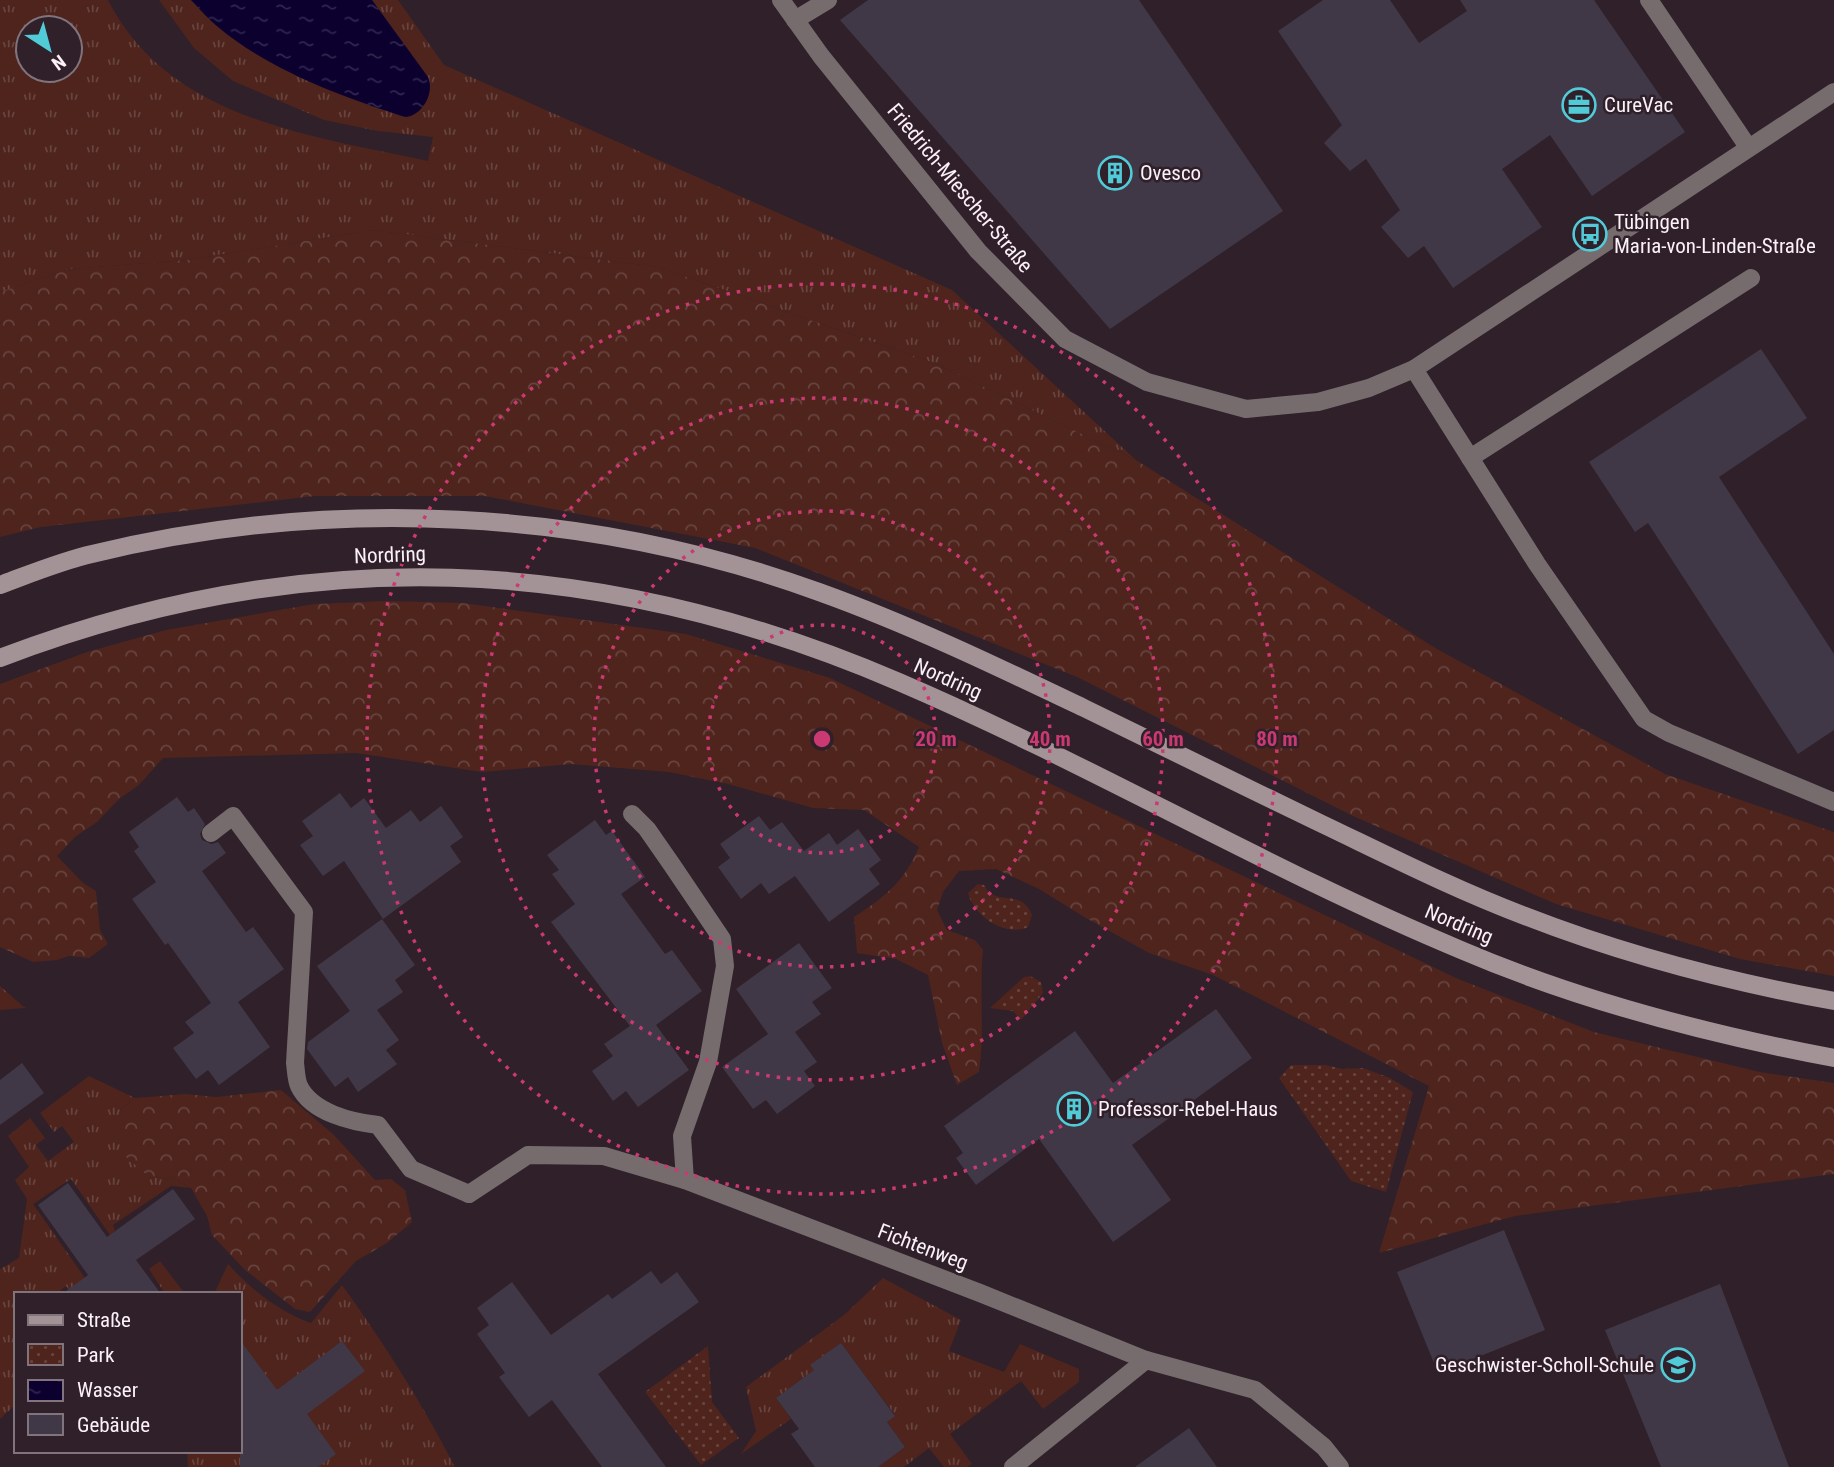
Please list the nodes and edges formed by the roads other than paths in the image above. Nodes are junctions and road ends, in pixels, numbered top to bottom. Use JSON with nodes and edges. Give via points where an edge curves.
{"nodes":[{"id":1,"x":781,"y":0,"type":"edge"},
{"id":2,"x":828,"y":0,"type":"edge"},
{"id":3,"x":1649,"y":0,"type":"edge"},
{"id":4,"x":795,"y":20,"type":"junction"},
{"id":5,"x":1834,"y":92,"type":"edge"},
{"id":6,"x":1748,"y":147,"type":"junction"},
{"id":7,"x":1751,"y":278,"type":"dead end"},
{"id":8,"x":1415,"y":369,"type":"junction"},
{"id":9,"x":1470,"y":458,"type":"junction"},
{"id":10,"x":0,"y":585,"type":"edge"},
{"id":11,"x":0,"y":658,"type":"edge"},
{"id":12,"x":1834,"y":802,"type":"edge"},
{"id":13,"x":632,"y":814,"type":"dead end"},
{"id":14,"x":211,"y":833,"type":"dead end"},
{"id":15,"x":1834,"y":1001,"type":"edge"},
{"id":16,"x":1834,"y":1058,"type":"edge"},
{"id":17,"x":685,"y":1180,"type":"junction"},
{"id":18,"x":1146,"y":1360,"type":"junction"},
{"id":19,"x":1013,"y":1467,"type":"edge"},
{"id":20,"x":1340,"y":1467,"type":"edge"}],
"edges":[{"from":1,"to":4,"type":"street","name":"Friedrich-Miescher-Straße"},
{"from":2,"to":4,"type":"street"},
{"from":3,"to":6,"type":"street"},
{"from":4,"to":8,"type":"street","name":"Friedrich-Miescher-Straße","via":[[978,251],[1065,339],[1147,382],[1246,410],[1318,402]]},
{"from":5,"to":6,"type":"street","name":"Friedrich-Miescher-Straße"},
{"from":6,"to":8,"type":"street","name":"Friedrich-Miescher-Straße"},
{"from":7,"to":9,"type":"street"},
{"from":8,"to":9,"type":"street"},
{"from":9,"to":12,"type":"street","via":[[1644,719]]},
{"from":10,"to":15,"type":"street","name":"Nordring","via":[[88,554],[184,535],[318,521],[488,522],[587,533],[689,552],[817,591],[943,641],[1431,877],[1526,917],[1670,964]]},
{"from":11,"to":16,"type":"street","name":"Nordring","via":[[78,629],[162,606],[313,581],[451,576],[544,583],[632,597],[785,639],[895,680],[1003,729],[1305,881],[1464,952],[1600,1002]]},
{"from":13,"to":17,"type":"street","via":[[673,865],[722,940],[725,966],[708,1062],[682,1136]]},
{"from":14,"to":17,"type":"street","name":"Fichtenweg","via":[[233,816],[304,912],[295,1063],[299,1086],[314,1103],[349,1121],[378,1125],[411,1169],[469,1194],[528,1155],[604,1156]]},
{"from":17,"to":18,"type":"street","name":"Fichtenweg"},
{"from":18,"to":19,"type":"street"},
{"from":18,"to":20,"type":"street","name":"Fichtenweg","via":[[1255,1390],[1324,1447]]}]}
